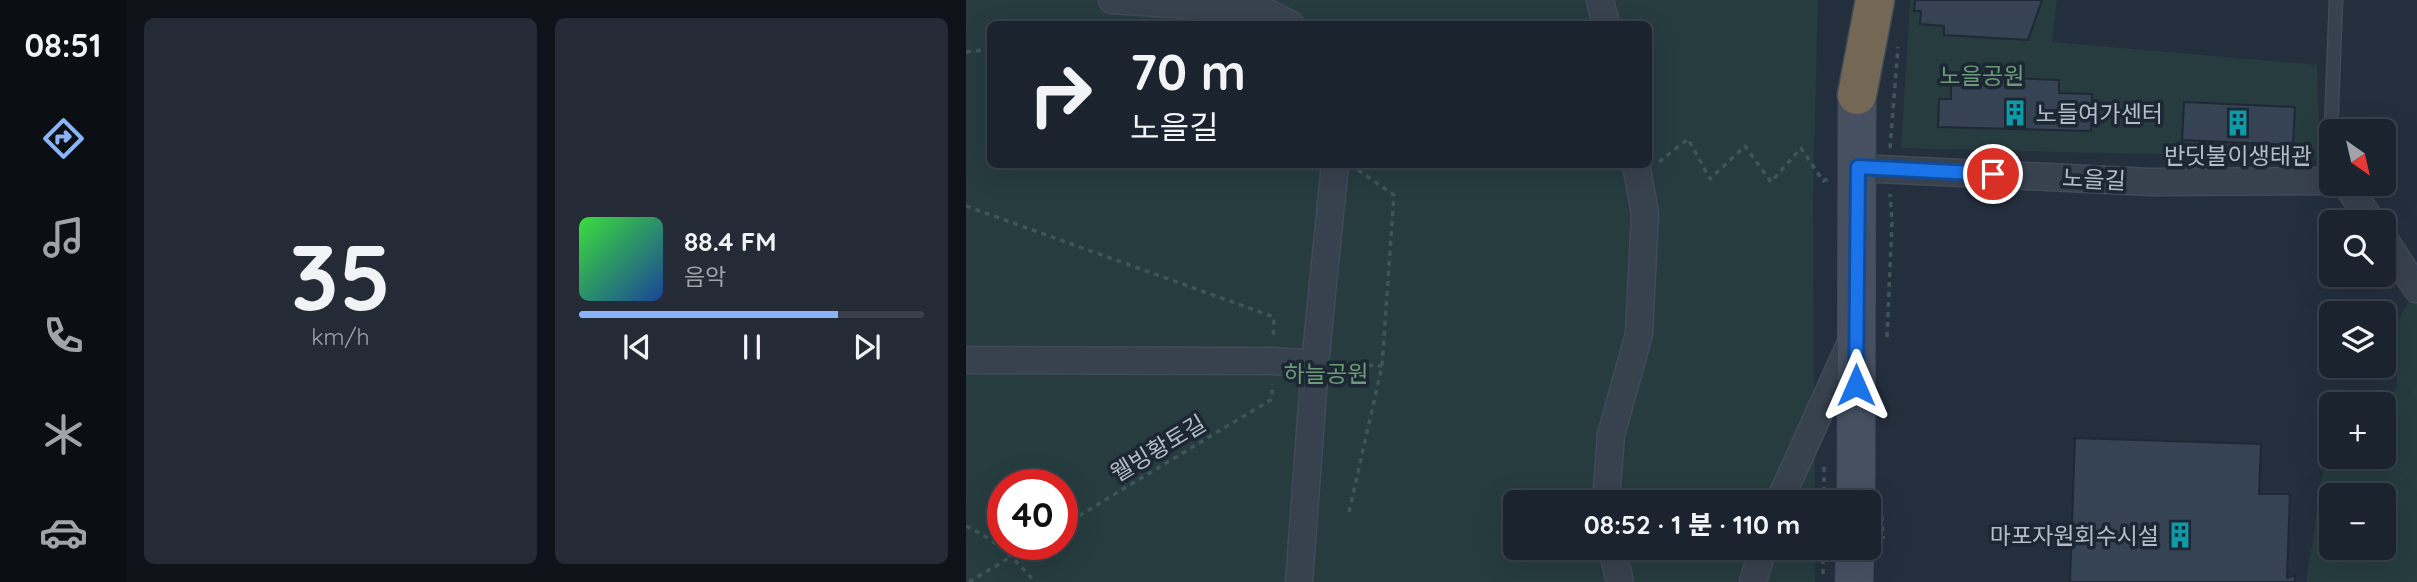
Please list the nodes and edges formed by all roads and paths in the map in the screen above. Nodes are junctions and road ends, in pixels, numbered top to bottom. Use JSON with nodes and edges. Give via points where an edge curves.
{"nodes":[{"id":1,"x":1112,"y":0,"type":"edge"},
{"id":2,"x":1600,"y":0,"type":"edge"},
{"id":3,"x":1847,"y":0,"type":"edge"},
{"id":4,"x":1875,"y":0,"type":"edge"},
{"id":5,"x":2336,"y":0,"type":"edge"},
{"id":6,"x":1284,"y":21,"type":"edge"},
{"id":7,"x":1605,"y":21,"type":"edge"},
{"id":8,"x":1899,"y":40,"type":"dead end"},
{"id":9,"x":987,"y":48,"type":"edge"},
{"id":10,"x":966,"y":52,"type":"edge"},
{"id":11,"x":1857,"y":95,"type":"junction"},
{"id":12,"x":2331,"y":119,"type":"edge"},
{"id":13,"x":1652,"y":160,"type":"edge"},
{"id":14,"x":1343,"y":168,"type":"edge"},
{"id":15,"x":1646,"y":168,"type":"edge"},
{"id":16,"x":1859,"y":171,"type":"junction"},
{"id":17,"x":2319,"y":182,"type":"edge"},
{"id":18,"x":2349,"y":196,"type":"edge"},
{"id":19,"x":966,"y":206,"type":"edge"},
{"id":20,"x":2361,"y":210,"type":"edge"},
{"id":21,"x":2396,"y":257,"type":"edge"},
{"id":22,"x":2417,"y":289,"type":"edge"},
{"id":23,"x":1872,"y":337,"type":"junction"},
{"id":24,"x":966,"y":360,"type":"edge"},
{"id":25,"x":1272,"y":361,"type":"junction"},
{"id":26,"x":1315,"y":364,"type":"junction"},
{"id":27,"x":1382,"y":366,"type":"junction"},
{"id":28,"x":1272,"y":400,"type":"dead end"},
{"id":29,"x":1607,"y":490,"type":"edge"},
{"id":30,"x":1786,"y":490,"type":"edge"},
{"id":31,"x":1869,"y":490,"type":"edge"},
{"id":32,"x":1349,"y":512,"type":"dead end"},
{"id":33,"x":1078,"y":516,"type":"edge"},
{"id":34,"x":966,"y":526,"type":"edge"},
{"id":35,"x":987,"y":537,"type":"edge"},
{"id":36,"x":1006,"y":560,"type":"edge"},
{"id":37,"x":1016,"y":560,"type":"edge"},
{"id":38,"x":1614,"y":560,"type":"edge"},
{"id":39,"x":1759,"y":560,"type":"edge"},
{"id":40,"x":1824,"y":560,"type":"edge"},
{"id":41,"x":1863,"y":560,"type":"edge"},
{"id":42,"x":969,"y":582,"type":"edge"},
{"id":43,"x":1035,"y":582,"type":"edge"},
{"id":44,"x":1299,"y":582,"type":"edge"},
{"id":45,"x":1619,"y":582,"type":"edge"},
{"id":46,"x":1753,"y":582,"type":"edge"},
{"id":47,"x":1823,"y":582,"type":"edge"},
{"id":48,"x":1854,"y":582,"type":"edge"}],
"edges":[{"from":1,"to":6,"type":"street","via":[[1262,10]]},
{"from":2,"to":7,"type":"street"},
{"from":3,"to":11,"type":"highway"},
{"from":4,"to":11,"type":"highway"},
{"from":5,"to":12,"type":"lane"},
{"from":8,"to":16,"type":"path"},
{"from":9,"to":10,"type":"path"},
{"from":11,"to":16,"type":"street"},
{"from":13,"to":16,"type":"path","via":[[1688,139],[1710,179],[1745,146],[1771,182],[1801,148],[1823,181]]},
{"from":14,"to":26,"type":"street"},
{"from":14,"to":27,"type":"path","via":[[1394,195]]},
{"from":15,"to":29,"type":"street","via":[[1639,334],[1611,435]]},
{"from":16,"to":17,"type":"street","name":"노을길","via":[[2150,182]]},
{"from":16,"to":23,"type":"street"},
{"from":16,"to":23,"type":"path","via":[[1892,222]]},
{"from":18,"to":20,"type":"street"},
{"from":19,"to":25,"type":"path","via":[[1274,317]]},
{"from":21,"to":22,"type":"street"},
{"from":23,"to":30,"type":"street"},
{"from":23,"to":31,"type":"street"},
{"from":24,"to":25,"type":"street"},
{"from":25,"to":26,"type":"street"},
{"from":26,"to":27,"type":"path"},
{"from":26,"to":44,"type":"street"},
{"from":27,"to":32,"type":"path"},
{"from":28,"to":33,"type":"path","name":"웰빙황토길"},
{"from":34,"to":35,"type":"path"},
{"from":36,"to":42,"type":"path"},
{"from":37,"to":43,"type":"path"},
{"from":38,"to":45,"type":"street"},
{"from":39,"to":46,"type":"street"},
{"from":40,"to":47,"type":"path"},
{"from":41,"to":48,"type":"street"}]}
